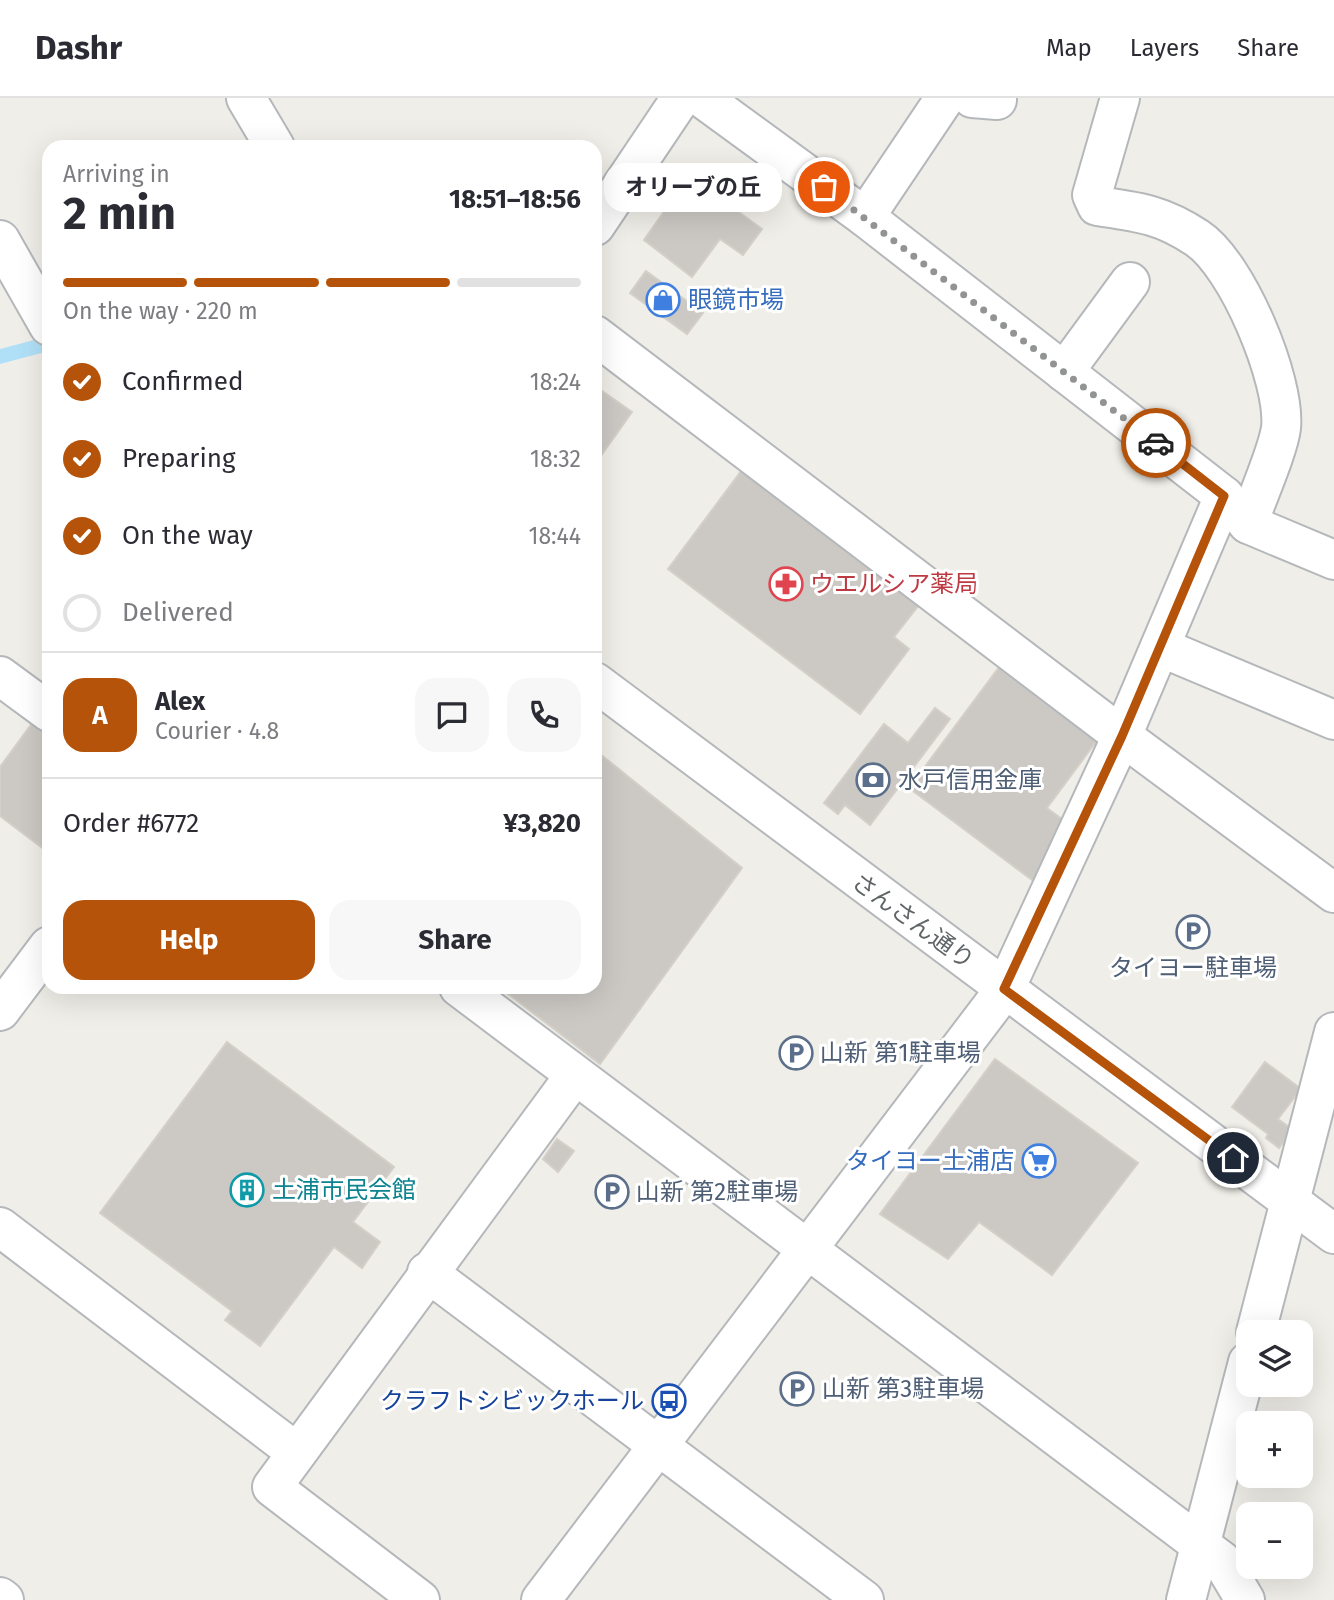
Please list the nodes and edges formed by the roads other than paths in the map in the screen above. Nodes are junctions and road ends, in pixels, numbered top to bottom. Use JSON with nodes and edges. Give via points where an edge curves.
{"nodes":[{"id":1,"x":246,"y":98,"type":"edge"},
{"id":2,"x":681,"y":98,"type":"edge"},
{"id":3,"x":702,"y":98,"type":"edge"},
{"id":4,"x":944,"y":98,"type":"edge"},
{"id":5,"x":1121,"y":98,"type":"edge"},
{"id":6,"x":271,"y":140,"type":"edge"},
{"id":7,"x":602,"y":216,"type":"edge"},
{"id":8,"x":865,"y":217,"type":"junction"},
{"id":9,"x":0,"y":240,"type":"edge"},
{"id":10,"x":1130,"y":282,"type":"dead end"},
{"id":11,"x":42,"y":314,"type":"edge"},
{"id":12,"x":602,"y":340,"type":"edge"},
{"id":13,"x":1065,"y":372,"type":"junction"},
{"id":14,"x":1236,"y":510,"type":"junction"},
{"id":15,"x":1334,"y":560,"type":"edge"},
{"id":16,"x":1160,"y":647,"type":"junction"},
{"id":17,"x":0,"y":676,"type":"edge"},
{"id":18,"x":602,"y":687,"type":"edge"},
{"id":19,"x":42,"y":707,"type":"edge"},
{"id":20,"x":1334,"y":720,"type":"edge"},
{"id":21,"x":1122,"y":736,"type":"junction"},
{"id":22,"x":1334,"y":893,"type":"edge"},
{"id":23,"x":42,"y":954,"type":"edge"},
{"id":24,"x":1004,"y":989,"type":"junction"},
{"id":25,"x":468,"y":994,"type":"edge"},
{"id":26,"x":4,"y":997,"type":"edge"},
{"id":27,"x":1334,"y":1032,"type":"edge"},
{"id":28,"x":575,"y":1075,"type":"junction"},
{"id":29,"x":1324,"y":1111,"type":"edge"},
{"id":30,"x":1290,"y":1200,"type":"junction"},
{"id":31,"x":0,"y":1227,"type":"edge"},
{"id":32,"x":1334,"y":1234,"type":"edge"},
{"id":33,"x":806,"y":1248,"type":"junction"},
{"id":34,"x":427,"y":1272,"type":"junction"},
{"id":35,"x":1259,"y":1320,"type":"edge"},
{"id":36,"x":1239,"y":1397,"type":"edge"},
{"id":37,"x":657,"y":1444,"type":"junction"},
{"id":38,"x":296,"y":1452,"type":"junction"},
{"id":39,"x":1199,"y":1547,"type":"junction"},
{"id":40,"x":420,"y":1600,"type":"edge"},
{"id":41,"x":541,"y":1600,"type":"edge"},
{"id":42,"x":864,"y":1600,"type":"edge"},
{"id":43,"x":1186,"y":1600,"type":"edge"},
{"id":44,"x":1245,"y":1600,"type":"edge"}],
"edges":[{"from":1,"to":6,"type":"street"},
{"from":2,"to":7,"type":"street"},
{"from":3,"to":8,"type":"street"},
{"from":4,"to":8,"type":"street"},
{"from":5,"to":14,"type":"street","via":[[1092,195],[1097,206],[1152,213],[1199,239],[1230,276],[1261,334],[1273,372],[1281,428]]},
{"from":8,"to":13,"type":"street"},
{"from":9,"to":11,"type":"street"},
{"from":10,"to":13,"type":"street"},
{"from":12,"to":21,"type":"street"},
{"from":13,"to":14,"type":"street"},
{"from":14,"to":15,"type":"street"},
{"from":14,"to":16,"type":"street"},
{"from":16,"to":20,"type":"street"},
{"from":16,"to":21,"type":"street"},
{"from":17,"to":19,"type":"street"},
{"from":18,"to":24,"type":"street","name":"さんさん通り"},
{"from":21,"to":22,"type":"street"},
{"from":21,"to":24,"type":"street"},
{"from":23,"to":26,"type":"street"},
{"from":24,"to":30,"type":"street","name":"さんさん通り"},
{"from":24,"to":33,"type":"street"},
{"from":25,"to":28,"type":"street"},
{"from":27,"to":29,"type":"street"},
{"from":28,"to":33,"type":"street"},
{"from":28,"to":34,"type":"street"},
{"from":29,"to":30,"type":"street"},
{"from":30,"to":32,"type":"street","name":"さんさん通り"},
{"from":30,"to":35,"type":"street"},
{"from":31,"to":38,"type":"street"},
{"from":33,"to":37,"type":"street"},
{"from":33,"to":39,"type":"street"},
{"from":34,"to":37,"type":"street"},
{"from":34,"to":38,"type":"street"},
{"from":36,"to":39,"type":"street"},
{"from":37,"to":41,"type":"street"},
{"from":37,"to":42,"type":"street"},
{"from":38,"to":40,"type":"street","via":[[272,1487]]},
{"from":39,"to":43,"type":"street"},
{"from":39,"to":44,"type":"street","via":[[1222,1562]]}]}
